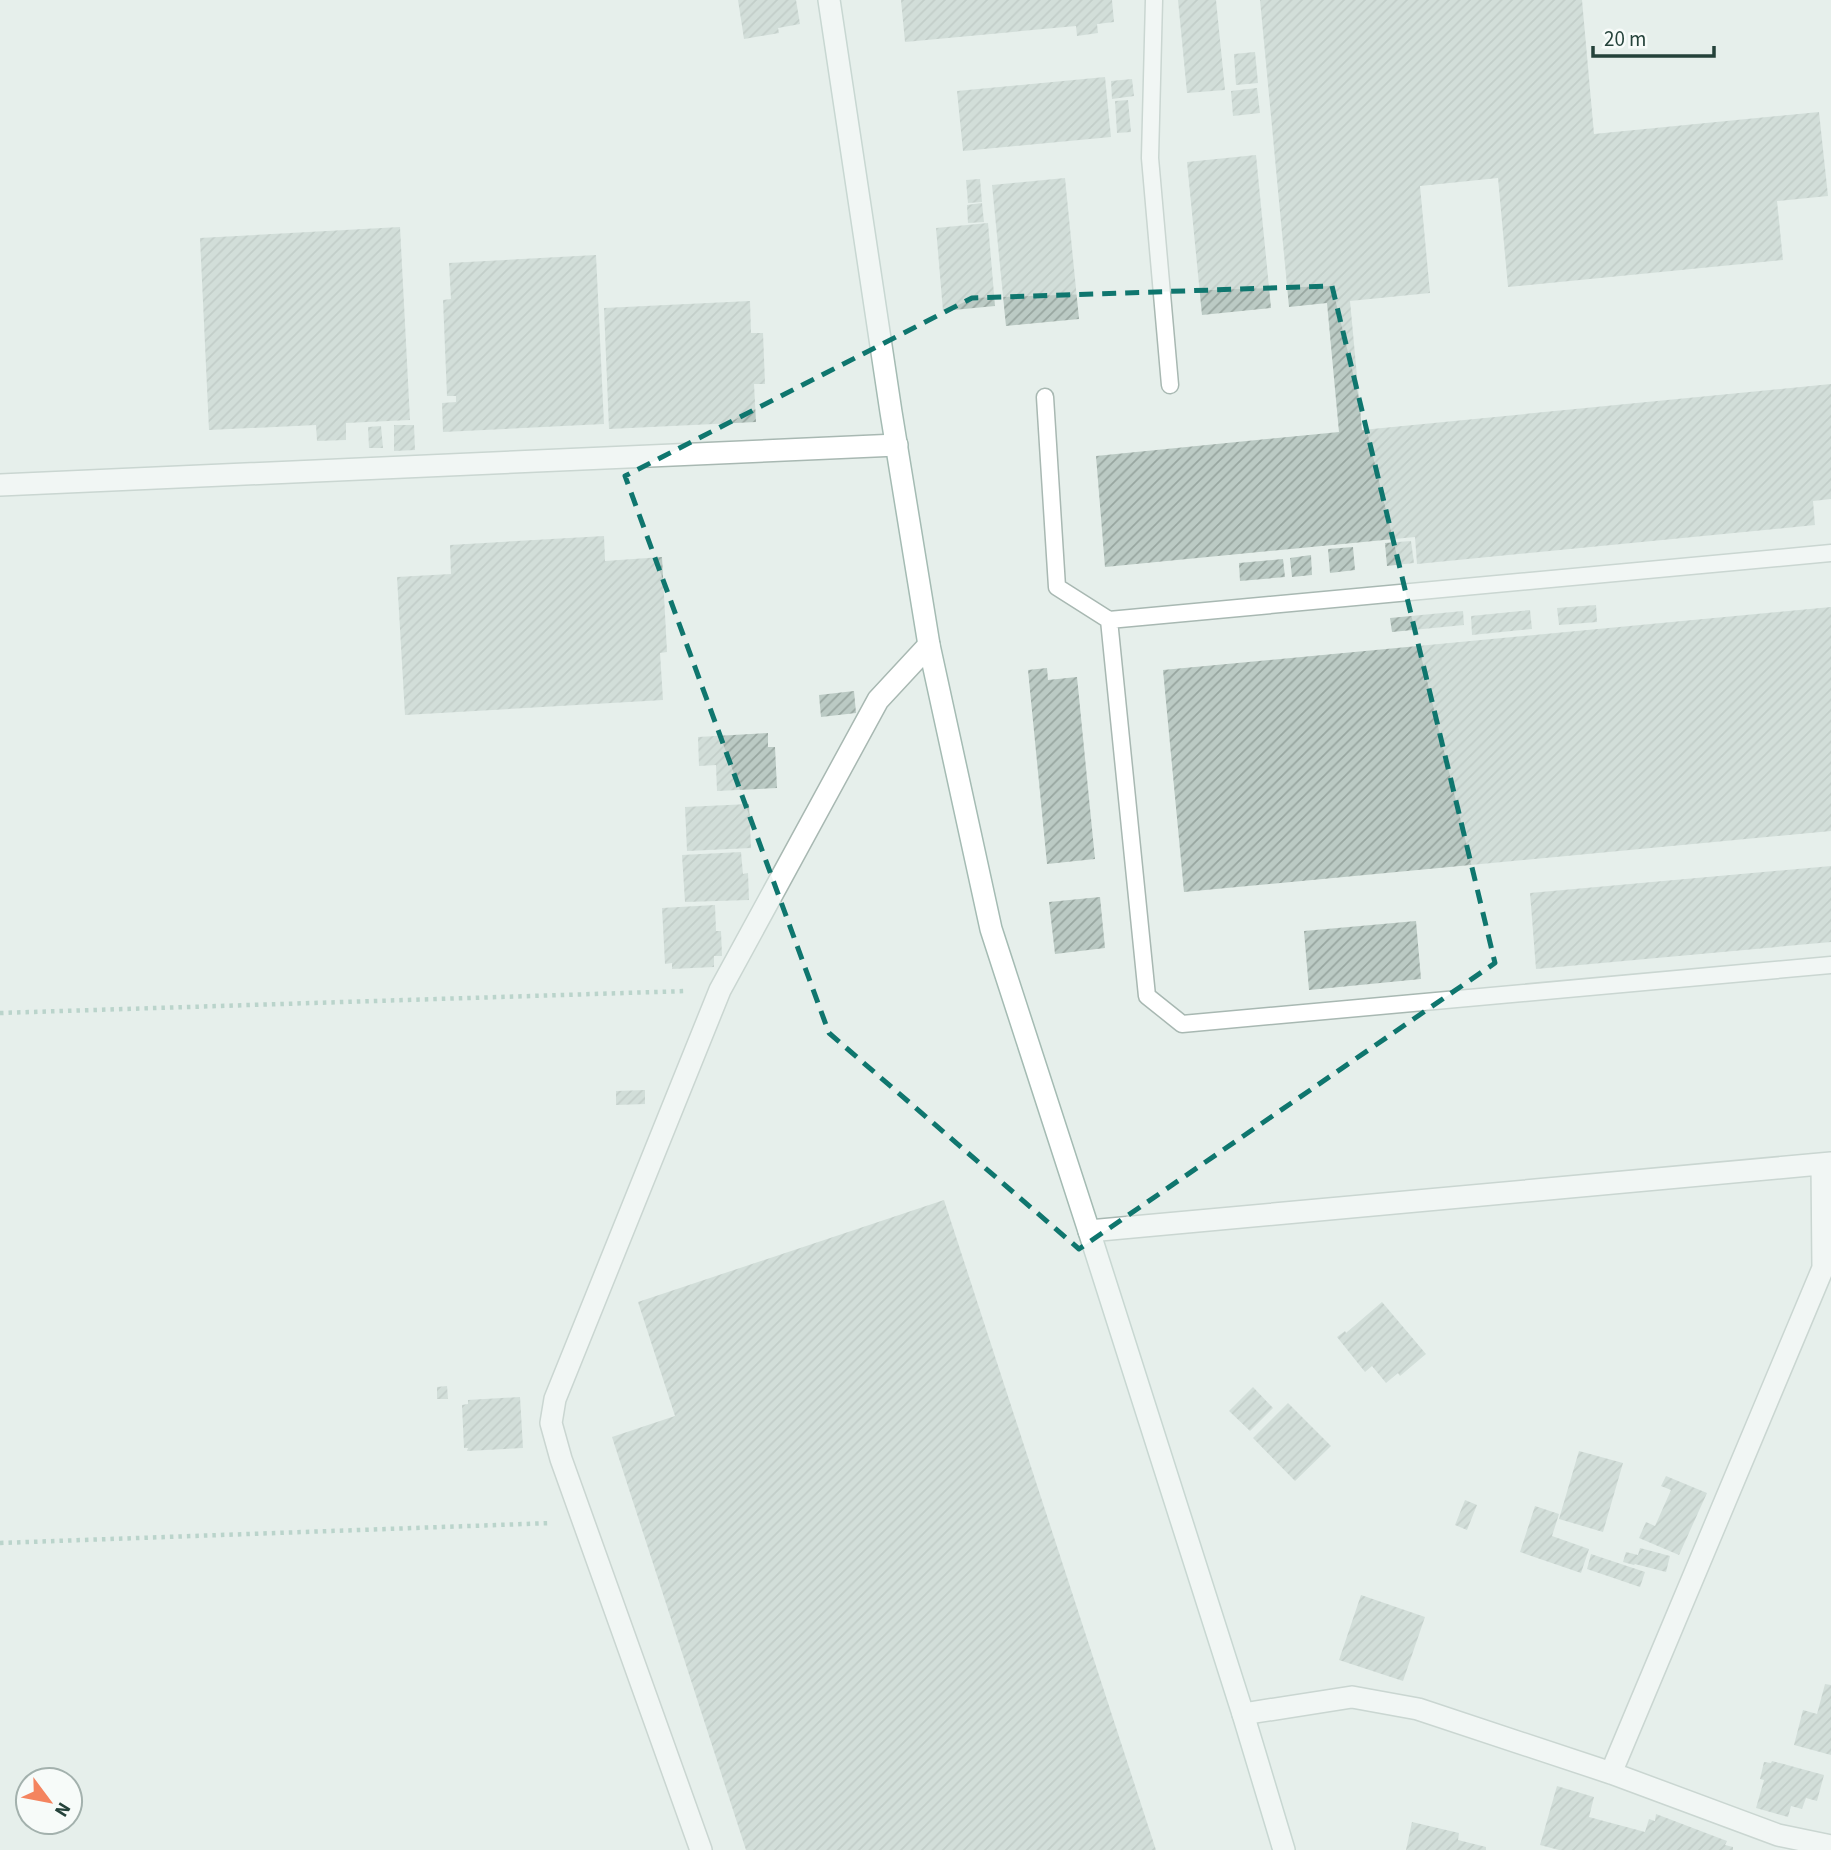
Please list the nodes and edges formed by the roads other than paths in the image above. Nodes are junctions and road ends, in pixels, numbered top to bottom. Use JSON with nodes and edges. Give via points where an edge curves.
{"nodes":[{"id":1,"x":829,"y":0,"type":"edge"},
{"id":2,"x":1154,"y":0,"type":"edge"},
{"id":3,"x":1170,"y":385,"type":"dead end"},
{"id":4,"x":1045,"y":397,"type":"dead end"},
{"id":5,"x":897,"y":445,"type":"junction"},
{"id":6,"x":0,"y":485,"type":"edge"},
{"id":7,"x":1831,"y":553,"type":"edge"},
{"id":8,"x":1110,"y":620,"type":"junction"},
{"id":9,"x":929,"y":645,"type":"junction"},
{"id":10,"x":1831,"y":965,"type":"edge"},
{"id":11,"x":1827,"y":1164,"type":"edge"},
{"id":12,"x":1089,"y":1231,"type":"junction"},
{"id":13,"x":1827,"y":1269,"type":"edge"},
{"id":14,"x":1243,"y":1714,"type":"junction"},
{"id":15,"x":1611,"y":1773,"type":"junction"},
{"id":16,"x":1831,"y":1846,"type":"edge"},
{"id":17,"x":701,"y":1850,"type":"edge"},
{"id":18,"x":1284,"y":1850,"type":"edge"}],
"edges":[{"from":1,"to":5,"type":"street"},
{"from":2,"to":3,"type":"lane","via":[[1150,158]]},
{"from":4,"to":8,"type":"lane","via":[[1057,587]]},
{"from":5,"to":6,"type":"street"},
{"from":5,"to":9,"type":"street"},
{"from":7,"to":8,"type":"lane"},
{"from":8,"to":10,"type":"lane","via":[[1147,996],[1182,1024]]},
{"from":9,"to":12,"type":"street","via":[[991,929]]},
{"from":9,"to":17,"type":"street","via":[[878,700],[720,990],[555,1399],[551,1423],[561,1459]]},
{"from":11,"to":12,"type":"street"},
{"from":11,"to":13,"type":"street"},
{"from":12,"to":14,"type":"street"},
{"from":13,"to":15,"type":"street"},
{"from":14,"to":15,"type":"street","via":[[1352,1697],[1418,1709]]},
{"from":14,"to":18,"type":"street"},
{"from":15,"to":16,"type":"street","via":[[1779,1835]]}]}
